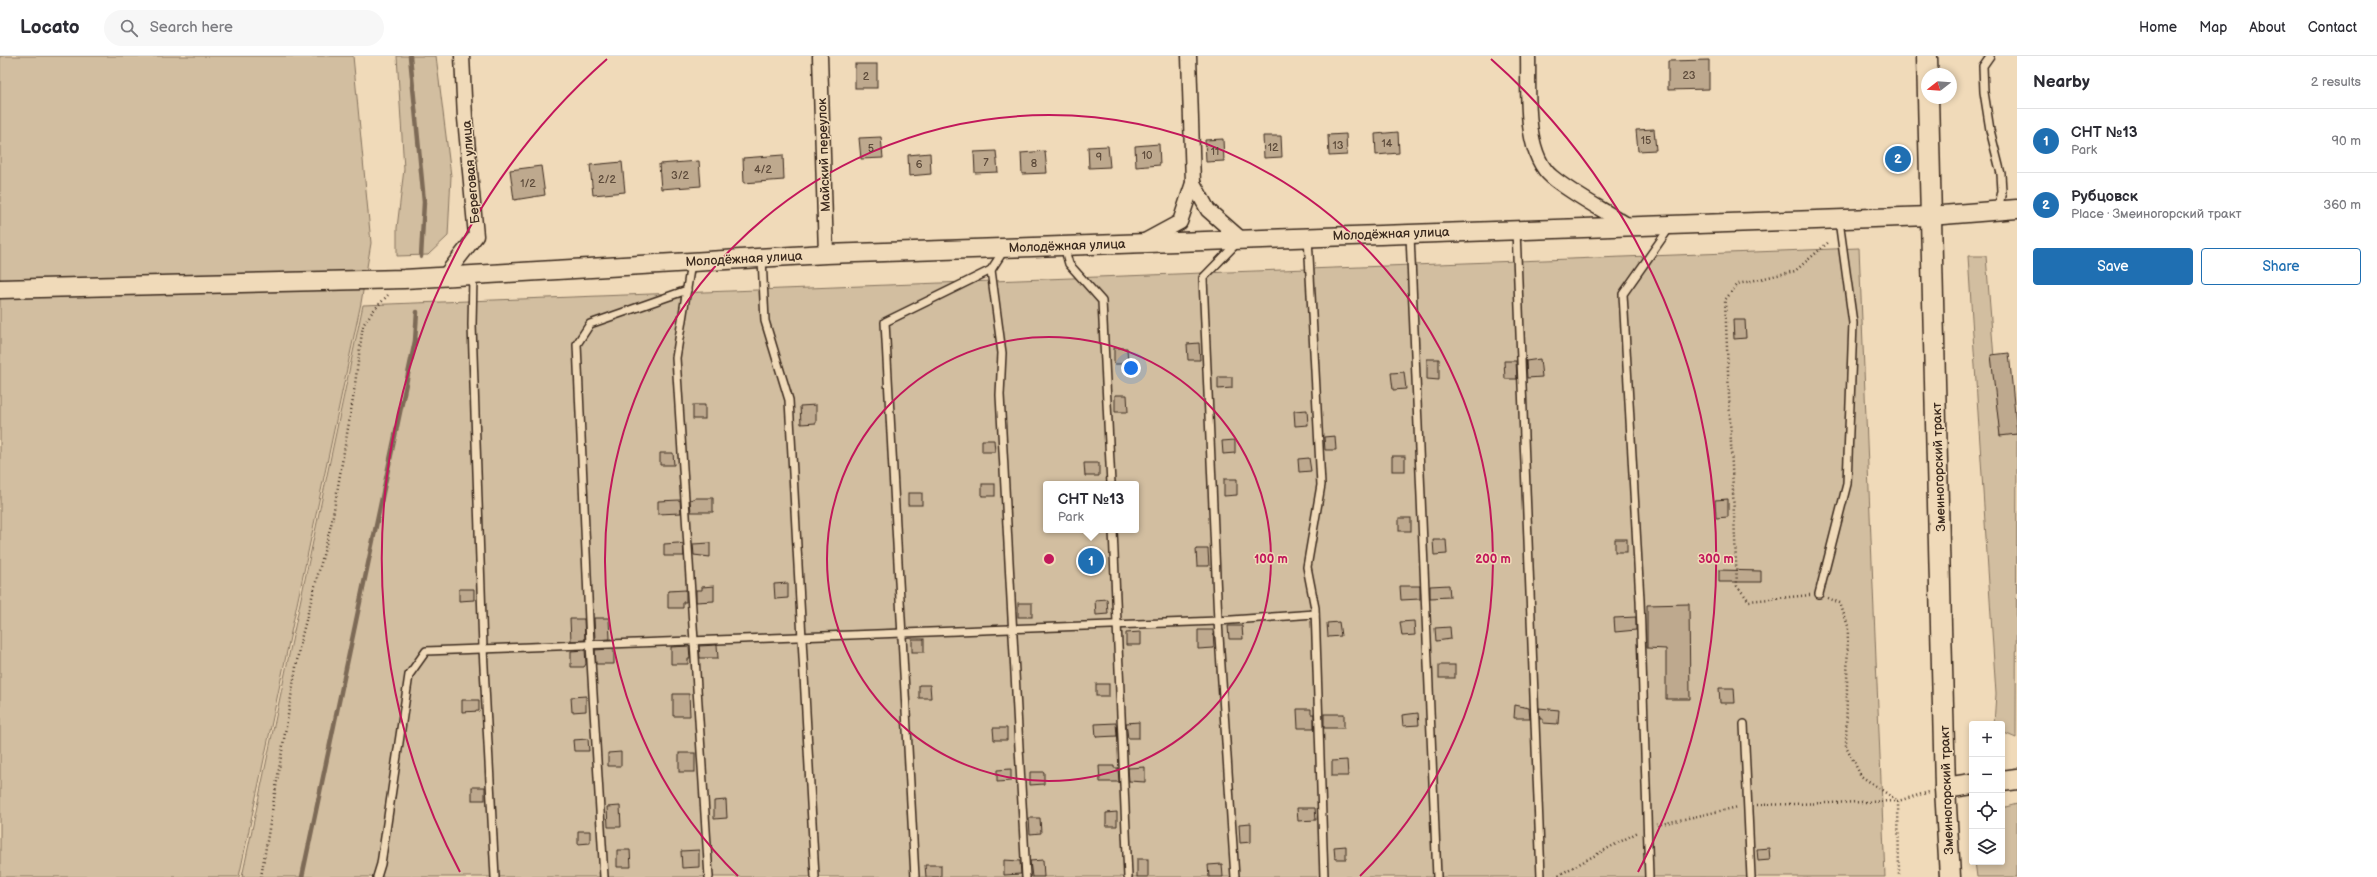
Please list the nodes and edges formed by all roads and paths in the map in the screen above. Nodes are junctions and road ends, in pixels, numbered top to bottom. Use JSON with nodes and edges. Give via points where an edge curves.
{"nodes":[{"id":1,"x":462,"y":56,"type":"edge"},
{"id":2,"x":820,"y":56,"type":"edge"},
{"id":3,"x":1189,"y":56,"type":"edge"},
{"id":4,"x":1528,"y":56,"type":"edge"},
{"id":5,"x":1927,"y":56,"type":"edge"},
{"id":6,"x":1990,"y":56,"type":"edge"},
{"id":7,"x":1193,"y":183,"type":"junction"},
{"id":8,"x":2017,"y":209,"type":"edge"},
{"id":9,"x":1998,"y":211,"type":"junction"},
{"id":10,"x":1930,"y":216,"type":"junction"},
{"id":11,"x":1673,"y":224,"type":"junction"},
{"id":12,"x":1627,"y":225,"type":"junction"},
{"id":13,"x":1840,"y":228,"type":"joint"},
{"id":14,"x":1516,"y":229,"type":"junction"},
{"id":15,"x":1410,"y":233,"type":"junction"},
{"id":16,"x":1308,"y":236,"type":"junction"},
{"id":17,"x":1241,"y":239,"type":"junction"},
{"id":18,"x":1143,"y":242,"type":"junction"},
{"id":19,"x":1064,"y":245,"type":"junction"},
{"id":20,"x":1006,"y":247,"type":"junction"},
{"id":21,"x":826,"y":254,"type":"junction"},
{"id":22,"x":762,"y":257,"type":"junction"},
{"id":23,"x":691,"y":262,"type":"junction"},
{"id":24,"x":991,"y":270,"type":"junction"},
{"id":25,"x":473,"y":276,"type":"junction"},
{"id":26,"x":444,"y":277,"type":"junction"},
{"id":27,"x":404,"y":279,"type":"junction"},
{"id":28,"x":0,"y":289,"type":"edge"},
{"id":29,"x":687,"y":290,"type":"junction"},
{"id":30,"x":1111,"y":481,"type":"edge"},
{"id":31,"x":1113,"y":533,"type":"edge"},
{"id":32,"x":1819,"y":594,"type":"junction"},
{"id":33,"x":1315,"y":614,"type":"junction"},
{"id":34,"x":1218,"y":622,"type":"junction"},
{"id":35,"x":1117,"y":624,"type":"junction"},
{"id":36,"x":1013,"y":628,"type":"junction"},
{"id":37,"x":902,"y":633,"type":"junction"},
{"id":38,"x":802,"y":637,"type":"junction"},
{"id":39,"x":694,"y":641,"type":"junction"},
{"id":40,"x":590,"y":644,"type":"junction"},
{"id":41,"x":483,"y":648,"type":"junction"},
{"id":42,"x":1744,"y":724,"type":"dead end"},
{"id":43,"x":2017,"y":779,"type":"edge"},
{"id":44,"x":2005,"y":781,"type":"edge"},
{"id":45,"x":1969,"y":784,"type":"edge"},
{"id":46,"x":1945,"y":788,"type":"junction"},
{"id":47,"x":261,"y":877,"type":"edge"},
{"id":48,"x":377,"y":877,"type":"edge"},
{"id":49,"x":495,"y":877,"type":"edge"},
{"id":50,"x":604,"y":877,"type":"edge"},
{"id":51,"x":709,"y":877,"type":"edge"},
{"id":52,"x":815,"y":877,"type":"edge"},
{"id":53,"x":916,"y":877,"type":"edge"},
{"id":54,"x":1026,"y":877,"type":"edge"},
{"id":55,"x":1128,"y":877,"type":"edge"},
{"id":56,"x":1235,"y":877,"type":"edge"},
{"id":57,"x":1324,"y":877,"type":"edge"},
{"id":58,"x":1437,"y":877,"type":"edge"},
{"id":59,"x":1541,"y":877,"type":"edge"},
{"id":60,"x":1649,"y":877,"type":"edge"},
{"id":61,"x":1751,"y":877,"type":"edge"},
{"id":62,"x":1899,"y":877,"type":"edge"},
{"id":63,"x":1950,"y":877,"type":"edge"}],
"edges":[{"from":1,"to":26,"type":"street","name":"Береговая улица","via":[[476,236]]},
{"from":2,"to":21,"type":"street","name":"Майский переулок"},
{"from":3,"to":7,"type":"street"},
{"from":4,"to":12,"type":"street","via":[[1530,124],[1536,154],[1551,176]]},
{"from":5,"to":10,"type":"main road","name":"Змеиногорский тракт"},
{"from":6,"to":9,"type":"lane","via":[[1983,66],[1984,86],[1990,130],[2001,174],[2002,191]]},
{"from":7,"to":17,"type":"street","via":[[1208,210]]},
{"from":7,"to":18,"type":"street","via":[[1180,222]]},
{"from":8,"to":9,"type":"street","name":"Молодёжная улица"},
{"from":9,"to":10,"type":"street","name":"Молодёжная улица"},
{"from":10,"to":11,"type":"street","name":"Молодёжная улица"},
{"from":10,"to":46,"type":"main road","name":"Змеиногорский тракт"},
{"from":11,"to":12,"type":"street","name":"Молодёжная улица"},
{"from":11,"to":60,"type":"lane","via":[[1623,294],[1640,600]]},
{"from":12,"to":14,"type":"street","name":"Молодёжная улица"},
{"from":13,"to":32,"type":"lane","via":[[1853,323],[1847,484]]},
{"from":13,"to":32,"type":"path","via":[[1828,243],[1795,271],[1738,284],[1725,300],[1737,586],[1749,601]]},
{"from":14,"to":15,"type":"street","name":"Молодёжная улица"},
{"from":14,"to":59,"type":"lane"},
{"from":15,"to":16,"type":"street","name":"Молодёжная улица"},
{"from":15,"to":58,"type":"lane"},
{"from":16,"to":17,"type":"street","name":"Молодёжная улица"},
{"from":16,"to":33,"type":"lane","via":[[1320,485],[1307,568]]},
{"from":17,"to":18,"type":"street","name":"Молодёжная улица"},
{"from":17,"to":34,"type":"lane","via":[[1203,278]]},
{"from":18,"to":19,"type":"street","name":"Молодёжная улица"},
{"from":19,"to":20,"type":"street","name":"Молодёжная улица"},
{"from":19,"to":30,"type":"lane","via":[[1068,264],[1102,300]]},
{"from":20,"to":21,"type":"street","name":"Молодёжная улица"},
{"from":20,"to":24,"type":"lane"},
{"from":21,"to":22,"type":"street","name":"Молодёжная улица"},
{"from":22,"to":23,"type":"street","name":"Молодёжная улица"},
{"from":22,"to":38,"type":"lane","via":[[765,321],[790,400]]},
{"from":23,"to":25,"type":"street","name":"Молодёжная улица"},
{"from":23,"to":29,"type":"lane"},
{"from":24,"to":36,"type":"lane","via":[[1002,353],[1000,395]]},
{"from":24,"to":37,"type":"lane","via":[[885,322]]},
{"from":25,"to":26,"type":"street","name":"Молодёжная улица"},
{"from":25,"to":41,"type":"lane","via":[[472,325]]},
{"from":26,"to":27,"type":"street","name":"Молодёжная улица"},
{"from":27,"to":28,"type":"street","name":"Молодёжная улица"},
{"from":27,"to":47,"type":"path","via":[[373,310],[363,325],[332,521],[300,643]]},
{"from":29,"to":39,"type":"lane","via":[[676,358]]},
{"from":29,"to":40,"type":"lane","via":[[590,324],[578,344]]},
{"from":31,"to":35,"type":"lane"},
{"from":32,"to":62,"type":"path","via":[[1840,603],[1848,626],[1846,746],[1861,776],[1898,801]]},
{"from":33,"to":34,"type":"lane"},
{"from":33,"to":57,"type":"lane"},
{"from":34,"to":35,"type":"lane"},
{"from":34,"to":56,"type":"lane"},
{"from":35,"to":36,"type":"lane"},
{"from":35,"to":55,"type":"lane"},
{"from":36,"to":37,"type":"lane"},
{"from":36,"to":54,"type":"lane"},
{"from":37,"to":38,"type":"lane"},
{"from":37,"to":53,"type":"lane"},
{"from":38,"to":39,"type":"lane"},
{"from":38,"to":52,"type":"lane"},
{"from":39,"to":40,"type":"lane"},
{"from":39,"to":51,"type":"lane"},
{"from":40,"to":41,"type":"lane"},
{"from":40,"to":50,"type":"lane"},
{"from":41,"to":48,"type":"lane","via":[[426,651],[409,675]]},
{"from":41,"to":49,"type":"lane"},
{"from":42,"to":61,"type":"lane"},
{"from":43,"to":44,"type":"main road"},
{"from":45,"to":46,"type":"main road"},
{"from":46,"to":63,"type":"main road","name":"Змеиногорский тракт"}]}
